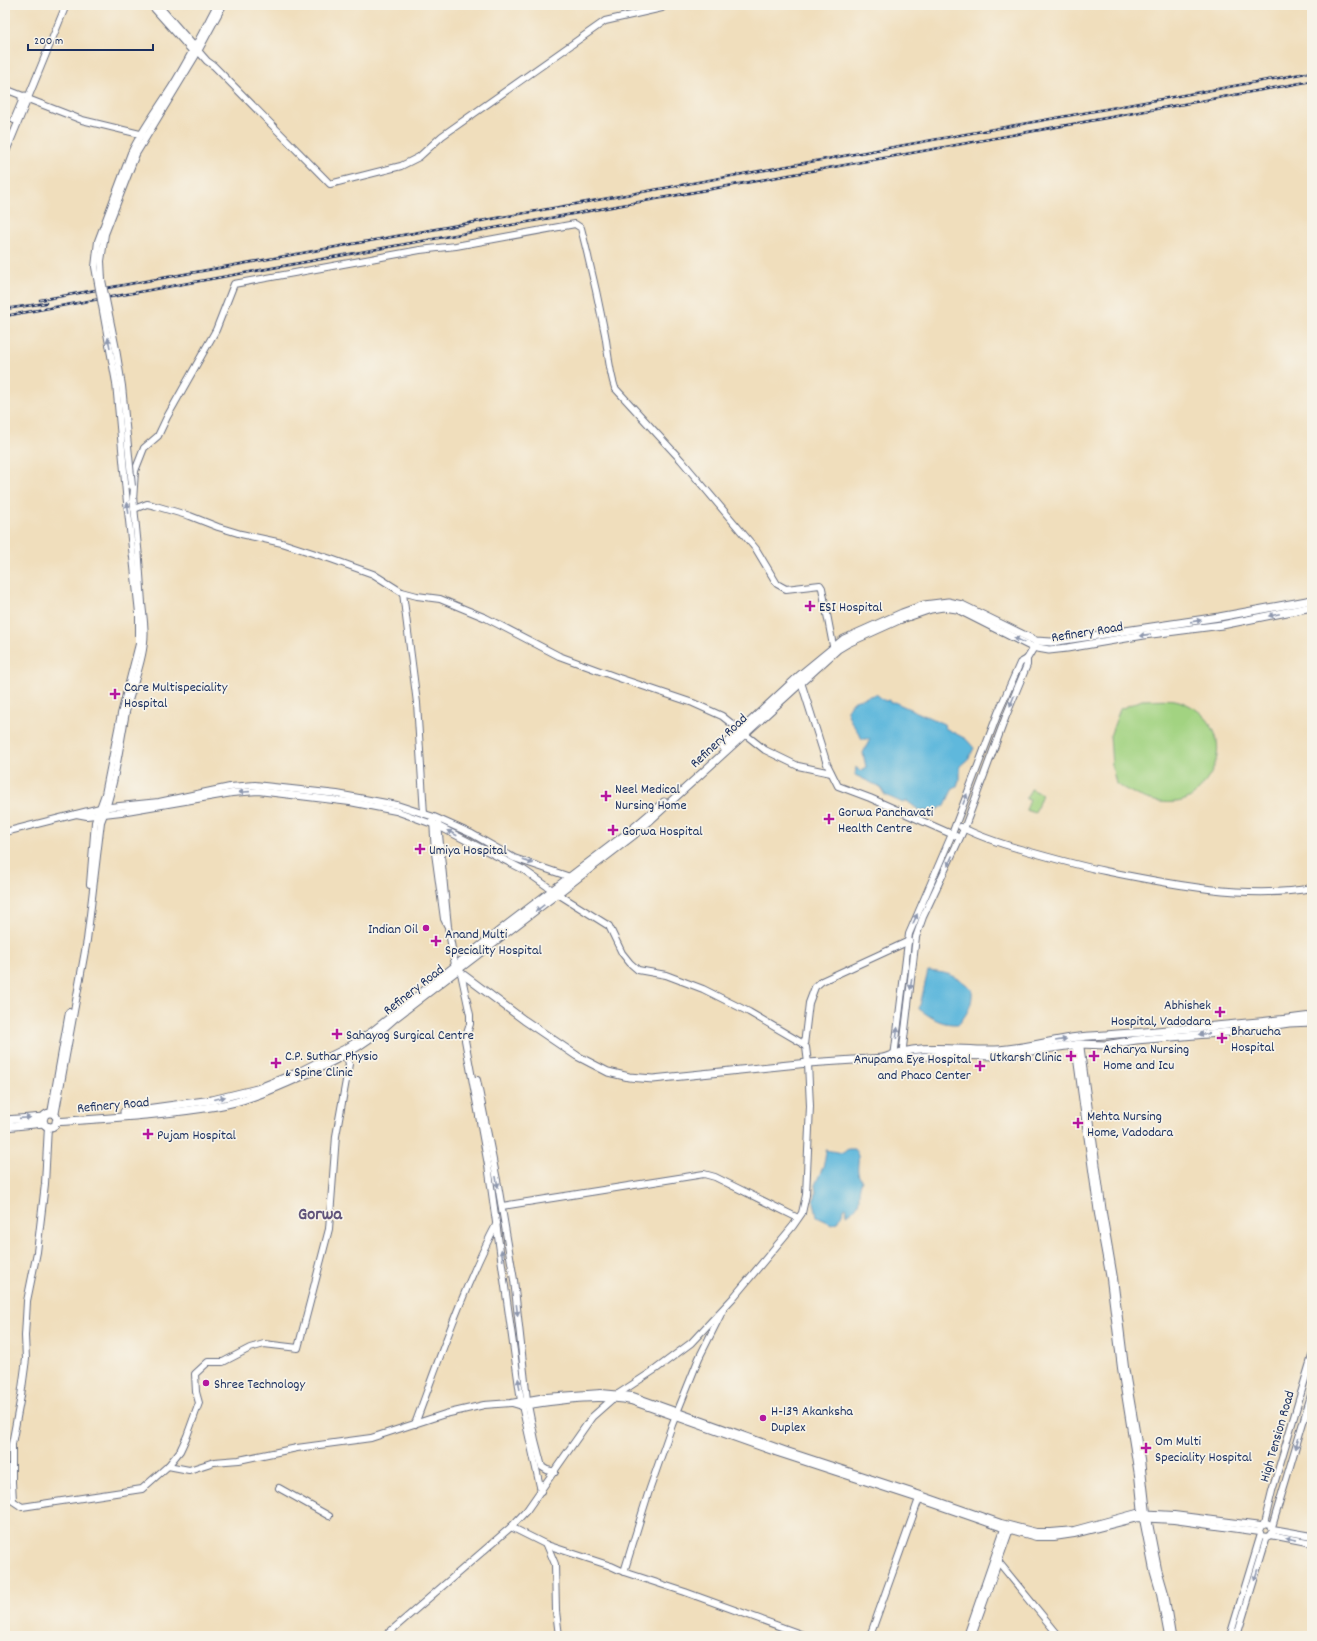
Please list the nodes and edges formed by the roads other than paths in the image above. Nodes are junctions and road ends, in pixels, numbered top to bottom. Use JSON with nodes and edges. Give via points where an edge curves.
{"nodes":[{"id":1,"x":62,"y":5,"type":"edge"},
{"id":2,"x":66,"y":5,"type":"edge"},
{"id":3,"x":151,"y":5,"type":"edge"},
{"id":4,"x":158,"y":5,"type":"edge"},
{"id":5,"x":217,"y":5,"type":"edge"},
{"id":6,"x":223,"y":5,"type":"edge"},
{"id":7,"x":665,"y":5,"type":"edge"},
{"id":8,"x":195,"y":51,"type":"junction"},
{"id":9,"x":5,"y":88,"type":"edge"},
{"id":10,"x":5,"y":92,"type":"edge"},
{"id":11,"x":26,"y":100,"type":"junction"},
{"id":12,"x":143,"y":135,"type":"junction"},
{"id":13,"x":5,"y":144,"type":"edge"},
{"id":14,"x":133,"y":153,"type":"junction"},
{"id":15,"x":5,"y":154,"type":"edge"},
{"id":16,"x":133,"y":501,"type":"junction"},
{"id":17,"x":134,"y":509,"type":"junction"},
{"id":18,"x":402,"y":592,"type":"junction"},
{"id":19,"x":1312,"y":600,"type":"edge"},
{"id":20,"x":1312,"y":607,"type":"edge"},
{"id":21,"x":1038,"y":641,"type":"junction"},
{"id":22,"x":1034,"y":648,"type":"junction"},
{"id":23,"x":834,"y":650,"type":"junction"},
{"id":24,"x":1027,"y":659,"type":"junction"},
{"id":25,"x":801,"y":682,"type":"junction"},
{"id":26,"x":743,"y":731,"type":"junction"},
{"id":27,"x":832,"y":773,"type":"junction"},
{"id":28,"x":286,"y":792,"type":"junction"},
{"id":29,"x":100,"y":808,"type":"junction"},
{"id":30,"x":107,"y":808,"type":"junction"},
{"id":31,"x":76,"y":814,"type":"junction"},
{"id":32,"x":104,"y":814,"type":"junction"},
{"id":33,"x":424,"y":814,"type":"junction"},
{"id":34,"x":97,"y":815,"type":"junction"},
{"id":35,"x":436,"y":821,"type":"junction"},
{"id":36,"x":956,"y":824,"type":"junction"},
{"id":37,"x":964,"y":829,"type":"junction"},
{"id":38,"x":5,"y":832,"type":"edge"},
{"id":39,"x":952,"y":834,"type":"junction"},
{"id":40,"x":959,"y":838,"type":"junction"},
{"id":41,"x":574,"y":878,"type":"junction"},
{"id":42,"x":1312,"y":888,"type":"edge"},
{"id":43,"x":555,"y":892,"type":"junction"},
{"id":44,"x":916,"y":937,"type":"junction"},
{"id":45,"x":907,"y":941,"type":"junction"},
{"id":46,"x":459,"y":969,"type":"junction"},
{"id":47,"x":1312,"y":1016,"type":"edge"},
{"id":48,"x":1312,"y":1022,"type":"edge"},
{"id":49,"x":804,"y":1045,"type":"junction"},
{"id":50,"x":1078,"y":1045,"type":"junction"},
{"id":51,"x":346,"y":1052,"type":"junction"},
{"id":52,"x":902,"y":1055,"type":"junction"},
{"id":53,"x":894,"y":1056,"type":"junction"},
{"id":54,"x":808,"y":1064,"type":"junction"},
{"id":55,"x":477,"y":1093,"type":"junction"},
{"id":56,"x":51,"y":1119,"type":"junction"},
{"id":57,"x":5,"y":1120,"type":"edge"},
{"id":58,"x":5,"y":1127,"type":"edge"},
{"id":59,"x":502,"y":1209,"type":"junction"},
{"id":60,"x":798,"y":1218,"type":"junction"},
{"id":61,"x":497,"y":1223,"type":"junction"},
{"id":62,"x":727,"y":1303,"type":"junction"},
{"id":63,"x":520,"y":1330,"type":"junction"},
{"id":64,"x":512,"y":1331,"type":"junction"},
{"id":65,"x":1312,"y":1356,"type":"edge"},
{"id":66,"x":1312,"y":1392,"type":"edge"},
{"id":67,"x":616,"y":1395,"type":"junction"},
{"id":68,"x":525,"y":1403,"type":"junction"},
{"id":69,"x":677,"y":1413,"type":"junction"},
{"id":70,"x":415,"y":1424,"type":"junction"},
{"id":71,"x":168,"y":1466,"type":"junction"},
{"id":72,"x":555,"y":1472,"type":"junction"},
{"id":73,"x":279,"y":1488,"type":"dead end"},
{"id":74,"x":541,"y":1491,"type":"junction"},
{"id":75,"x":920,"y":1497,"type":"junction"},
{"id":76,"x":329,"y":1516,"type":"dead end"},
{"id":77,"x":1145,"y":1516,"type":"junction"},
{"id":78,"x":511,"y":1527,"type":"junction"},
{"id":79,"x":1008,"y":1527,"type":"junction"},
{"id":80,"x":1266,"y":1530,"type":"junction"},
{"id":81,"x":1312,"y":1536,"type":"edge"},
{"id":82,"x":1312,"y":1543,"type":"edge"},
{"id":83,"x":546,"y":1545,"type":"junction"},
{"id":84,"x":997,"y":1559,"type":"junction"},
{"id":85,"x":624,"y":1572,"type":"junction"},
{"id":86,"x":385,"y":1636,"type":"edge"},
{"id":87,"x":560,"y":1636,"type":"edge"},
{"id":88,"x":806,"y":1636,"type":"edge"},
{"id":89,"x":870,"y":1636,"type":"edge"},
{"id":90,"x":967,"y":1636,"type":"edge"},
{"id":91,"x":972,"y":1636,"type":"edge"},
{"id":92,"x":1059,"y":1636,"type":"edge"},
{"id":93,"x":1168,"y":1636,"type":"edge"},
{"id":94,"x":1172,"y":1636,"type":"edge"},
{"id":95,"x":1230,"y":1636,"type":"edge"},
{"id":96,"x":1237,"y":1636,"type":"edge"}],
"edges":[{"from":1,"to":11,"type":"street"},
{"from":2,"to":11,"type":"street"},
{"from":3,"to":8,"type":"street"},
{"from":4,"to":8,"type":"street"},
{"from":5,"to":8,"type":"street"},
{"from":6,"to":8,"type":"street"},
{"from":7,"to":8,"type":"street","via":[[662,8],[605,21],[442,136],[410,163],[330,184],[214,66]]},
{"from":8,"to":12,"type":"street"},
{"from":9,"to":11,"type":"street"},
{"from":10,"to":11,"type":"street"},
{"from":11,"to":12,"type":"street","via":[[96,124]]},
{"from":11,"to":13,"type":"street"},
{"from":11,"to":15,"type":"street"},
{"from":12,"to":14,"type":"street"},
{"from":14,"to":16,"type":"street","bridge":true,"via":[[106,234],[101,261],[102,280],[122,386]]},
{"from":29,"to":14,"type":"street","one_way":true,"bridge":true,"via":[[140,639],[135,564],[116,383],[95,267],[98,241]]},
{"from":16,"to":17,"type":"street"},
{"from":16,"to":23,"type":"street","via":[[135,471],[144,448],[158,437],[216,330],[235,283],[575,224],[581,228],[615,388],[681,460],[756,549],[777,584],[786,589],[820,585]]},
{"from":17,"to":18,"type":"street","via":[[147,504],[152,505],[241,534],[282,543],[373,574]]},
{"from":17,"to":30,"type":"street","via":[[140,558],[144,642]]},
{"from":18,"to":26,"type":"street","via":[[443,600],[491,620],[548,652],[693,703],[720,715]]},
{"from":18,"to":33,"type":"street","via":[[405,596],[417,703]]},
{"from":21,"to":19,"type":"main road","name":"Refinery Road","one_way":true,"via":[[1064,641]]},
{"from":20,"to":22,"type":"main road","name":"Refinery Road","one_way":true,"via":[[1222,626],[1050,650]]},
{"from":21,"to":22,"type":"street"},
{"from":21,"to":23,"type":"main road","name":"Refinery Road","via":[[962,605],[942,602],[902,612],[844,639]]},
{"from":22,"to":23,"type":"main road","name":"Refinery Road","one_way":true,"via":[[957,609],[943,607],[898,620]]},
{"from":22,"to":24,"type":"street"},
{"from":23,"to":25,"type":"main road","name":"Refinery Road"},
{"from":23,"to":26,"type":"main road","name":"Refinery Road"},
{"from":36,"to":24,"type":"street","one_way":true,"via":[[998,713],[1020,663]]},
{"from":24,"to":37,"type":"street","one_way":true,"via":[[1027,665]]},
{"from":25,"to":26,"type":"main road","name":"Refinery Road"},
{"from":25,"to":27,"type":"street"},
{"from":26,"to":27,"type":"street","via":[[765,750],[798,766]]},
{"from":26,"to":41,"type":"main road","name":"Refinery Road"},
{"from":27,"to":39,"type":"street","via":[[838,786]]},
{"from":28,"to":30,"type":"street","via":[[256,785],[230,787],[159,802]]},
{"from":28,"to":32,"type":"street","one_way":true,"via":[[232,793]]},
{"from":28,"to":33,"type":"street","via":[[351,797],[397,805]]},
{"from":28,"to":35,"type":"street","via":[[350,802]]},
{"from":29,"to":30,"type":"street"},
{"from":29,"to":31,"type":"street"},
{"from":29,"to":34,"type":"street"},
{"from":30,"to":32,"type":"street"},
{"from":31,"to":34,"type":"street"},
{"from":31,"to":38,"type":"street"},
{"from":32,"to":34,"type":"street"},
{"from":32,"to":56,"type":"street","via":[[87,940]]},
{"from":33,"to":35,"type":"street"},
{"from":34,"to":56,"type":"street","via":[[83,944]]},
{"from":35,"to":41,"type":"street","one_way":true,"via":[[472,834],[514,858]]},
{"from":43,"to":35,"type":"street","one_way":true,"via":[[520,868]]},
{"from":35,"to":46,"type":"street","via":[[448,927]]},
{"from":36,"to":37,"type":"street"},
{"from":36,"to":39,"type":"street"},
{"from":37,"to":40,"type":"street"},
{"from":37,"to":42,"type":"street","via":[[983,839],[1057,861],[1153,881],[1245,891]]},
{"from":39,"to":40,"type":"street"},
{"from":45,"to":39,"type":"street","one_way":true},
{"from":40,"to":44,"type":"street","one_way":true},
{"from":41,"to":43,"type":"main road","name":"Refinery Road"},
{"from":43,"to":46,"type":"main road","name":"Refinery Road"},
{"from":43,"to":49,"type":"street","via":[[609,926],[622,953],[638,970],[666,975],[703,989],[749,1012]]},
{"from":44,"to":45,"type":"street"},
{"from":44,"to":52,"type":"street","one_way":true},
{"from":45,"to":49,"type":"street","via":[[822,981],[815,987],[809,1002]]},
{"from":53,"to":45,"type":"street","one_way":true},
{"from":46,"to":51,"type":"main road","name":"Refinery Road"},
{"from":46,"to":54,"type":"main road","via":[[530,1025],[577,1056],[608,1072],[654,1079]]},
{"from":46,"to":55,"type":"street","via":[[470,1015],[468,1034]]},
{"from":52,"to":47,"type":"main road","one_way":true,"via":[[932,1047],[996,1050],[1078,1037]]},
{"from":48,"to":50,"type":"main road","one_way":true,"via":[[1105,1045]]},
{"from":49,"to":54,"type":"street"},
{"from":50,"to":52,"type":"main road","via":[[998,1056]]},
{"from":50,"to":77,"type":"street","via":[[1141,1465]]},
{"from":51,"to":56,"type":"main road","name":"Refinery Road","via":[[263,1088],[212,1100],[133,1112]]},
{"from":51,"to":71,"type":"street","via":[[349,1064],[336,1136],[329,1229],[298,1348],[264,1344],[223,1362],[208,1362],[199,1369],[195,1374],[199,1404],[180,1451]]},
{"from":52,"to":53,"type":"main road"},
{"from":53,"to":54,"type":"main road"},
{"from":54,"to":60,"type":"street","via":[[810,1106],[806,1195],[802,1213]]},
{"from":55,"to":59,"type":"street","one_way":true},
{"from":55,"to":61,"type":"street"},
{"from":57,"to":56,"type":"main road","name":"Refinery Road","one_way":true},
{"from":56,"to":58,"type":"main road","name":"Refinery Road"},
{"from":56,"to":71,"type":"street","via":[[37,1252],[27,1301],[26,1359],[12,1444],[13,1501],[22,1507],[142,1489]]},
{"from":59,"to":60,"type":"street","via":[[704,1174]]},
{"from":59,"to":61,"type":"street"},
{"from":59,"to":63,"type":"street","one_way":true},
{"from":60,"to":62,"type":"street"},
{"from":64,"to":61,"type":"street","one_way":true},
{"from":61,"to":70,"type":"street","via":[[483,1250]]},
{"from":62,"to":67,"type":"street","via":[[691,1343],[656,1370]]},
{"from":62,"to":69,"type":"street","via":[[699,1358]]},
{"from":63,"to":64,"type":"street"},
{"from":63,"to":68,"type":"street"},
{"from":68,"to":64,"type":"street","one_way":true},
{"from":65,"to":80,"type":"street","name":"High Tension Road","via":[[1272,1491]]},
{"from":66,"to":80,"type":"street","name":"High Tension Road","one_way":true},
{"from":67,"to":68,"type":"street","via":[[601,1393]]},
{"from":67,"to":69,"type":"street","via":[[633,1396]]},
{"from":67,"to":72,"type":"street","via":[[592,1416]]},
{"from":68,"to":70,"type":"street","via":[[466,1408]]},
{"from":68,"to":72,"type":"street","via":[[541,1464],[544,1469]]},
{"from":68,"to":74,"type":"street"},
{"from":69,"to":75,"type":"street","via":[[778,1453]]},
{"from":69,"to":85,"type":"street"},
{"from":70,"to":71,"type":"street","via":[[371,1438],[214,1462],[189,1470]]},
{"from":72,"to":74,"type":"street"},
{"from":73,"to":76,"type":"street"},
{"from":74,"to":78,"type":"street"},
{"from":75,"to":79,"type":"street"},
{"from":75,"to":89,"type":"street"},
{"from":77,"to":79,"type":"street","via":[[1054,1537],[1036,1536]]},
{"from":77,"to":80,"type":"street"},
{"from":77,"to":93,"type":"street","via":[[1153,1570]]},
{"from":77,"to":94,"type":"street","via":[[1165,1593]]},
{"from":78,"to":83,"type":"street"},
{"from":78,"to":86,"type":"street"},
{"from":79,"to":84,"type":"street"},
{"from":80,"to":81,"type":"street"},
{"from":82,"to":80,"type":"street","one_way":true},
{"from":80,"to":95,"type":"street"},
{"from":80,"to":96,"type":"street","one_way":true},
{"from":83,"to":85,"type":"street"},
{"from":83,"to":87,"type":"street","via":[[555,1564],[556,1611]]},
{"from":84,"to":90,"type":"street"},
{"from":84,"to":91,"type":"street"},
{"from":84,"to":92,"type":"street"},
{"from":85,"to":88,"type":"street"}]}
